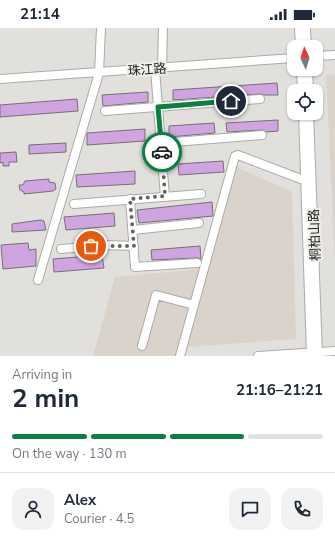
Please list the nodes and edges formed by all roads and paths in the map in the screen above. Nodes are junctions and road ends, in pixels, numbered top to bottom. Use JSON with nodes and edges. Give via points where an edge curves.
{"nodes":[{"id":1,"x":101,"y":28,"type":"edge"},
{"id":2,"x":163,"y":28,"type":"edge"},
{"id":3,"x":299,"y":28,"type":"edge"},
{"id":4,"x":306,"y":28,"type":"edge"},
{"id":5,"x":300,"y":40,"type":"edge"},
{"id":6,"x":307,"y":40,"type":"edge"},
{"id":7,"x":335,"y":55,"type":"edge"},
{"id":8,"x":323,"y":56,"type":"edge"},
{"id":9,"x":287,"y":59,"type":"edge"},
{"id":10,"x":158,"y":68,"type":"junction"},
{"id":11,"x":99,"y":73,"type":"junction"},
{"id":12,"x":0,"y":79,"type":"edge"},
{"id":13,"x":260,"y":99,"type":"dead end"},
{"id":14,"x":158,"y":107,"type":"junction"},
{"id":15,"x":105,"y":111,"type":"dead end"},
{"id":16,"x":303,"y":120,"type":"edge"},
{"id":17,"x":309,"y":120,"type":"edge"},
{"id":18,"x":262,"y":135,"type":"dead end"},
{"id":19,"x":161,"y":143,"type":"junction"},
{"id":20,"x":306,"y":181,"type":"junction"},
{"id":21,"x":201,"y":194,"type":"dead end"},
{"id":22,"x":165,"y":196,"type":"junction"},
{"id":23,"x":130,"y":199,"type":"junction"},
{"id":24,"x":74,"y":204,"type":"dead end"},
{"id":25,"x":200,"y":224,"type":"dead end"},
{"id":26,"x":133,"y":230,"type":"junction"},
{"id":27,"x":134,"y":246,"type":"junction"},
{"id":28,"x":61,"y":249,"type":"dead end"},
{"id":29,"x":196,"y":263,"type":"dead end"},
{"id":30,"x":38,"y":280,"type":"dead end"},
{"id":31,"x":194,"y":306,"type":"junction"},
{"id":32,"x":142,"y":346,"type":"dead end"},
{"id":33,"x":335,"y":351,"type":"edge"},
{"id":34,"x":315,"y":354,"type":"edge"},
{"id":35,"x":180,"y":356,"type":"edge"},
{"id":36,"x":258,"y":356,"type":"edge"}],
"edges":[{"from":1,"to":11,"type":"street"},
{"from":2,"to":10,"type":"street"},
{"from":3,"to":5,"type":"street"},
{"from":4,"to":6,"type":"street"},
{"from":7,"to":8,"type":"street"},
{"from":9,"to":10,"type":"street","name":"珠江路"},
{"from":10,"to":11,"type":"street","name":"珠江路"},
{"from":10,"to":14,"type":"street"},
{"from":11,"to":12,"type":"street","name":"珠江路"},
{"from":11,"to":30,"type":"street"},
{"from":13,"to":14,"type":"street"},
{"from":14,"to":15,"type":"street"},
{"from":14,"to":19,"type":"street"},
{"from":16,"to":20,"type":"street","name":"桐柏山路"},
{"from":17,"to":34,"type":"street","name":"桐柏山路"},
{"from":18,"to":19,"type":"street"},
{"from":19,"to":22,"type":"street"},
{"from":20,"to":31,"type":"street","via":[[235,156]]},
{"from":20,"to":34,"type":"street","name":"桐柏山路"},
{"from":21,"to":22,"type":"street"},
{"from":22,"to":23,"type":"street"},
{"from":23,"to":24,"type":"street"},
{"from":23,"to":26,"type":"street"},
{"from":25,"to":26,"type":"street"},
{"from":26,"to":27,"type":"street"},
{"from":27,"to":28,"type":"street","via":[[106,245]]},
{"from":27,"to":29,"type":"street","via":[[135,267]]},
{"from":31,"to":32,"type":"street","via":[[156,295]]},
{"from":31,"to":35,"type":"street"},
{"from":33,"to":34,"type":"street"},
{"from":34,"to":36,"type":"street"}]}
